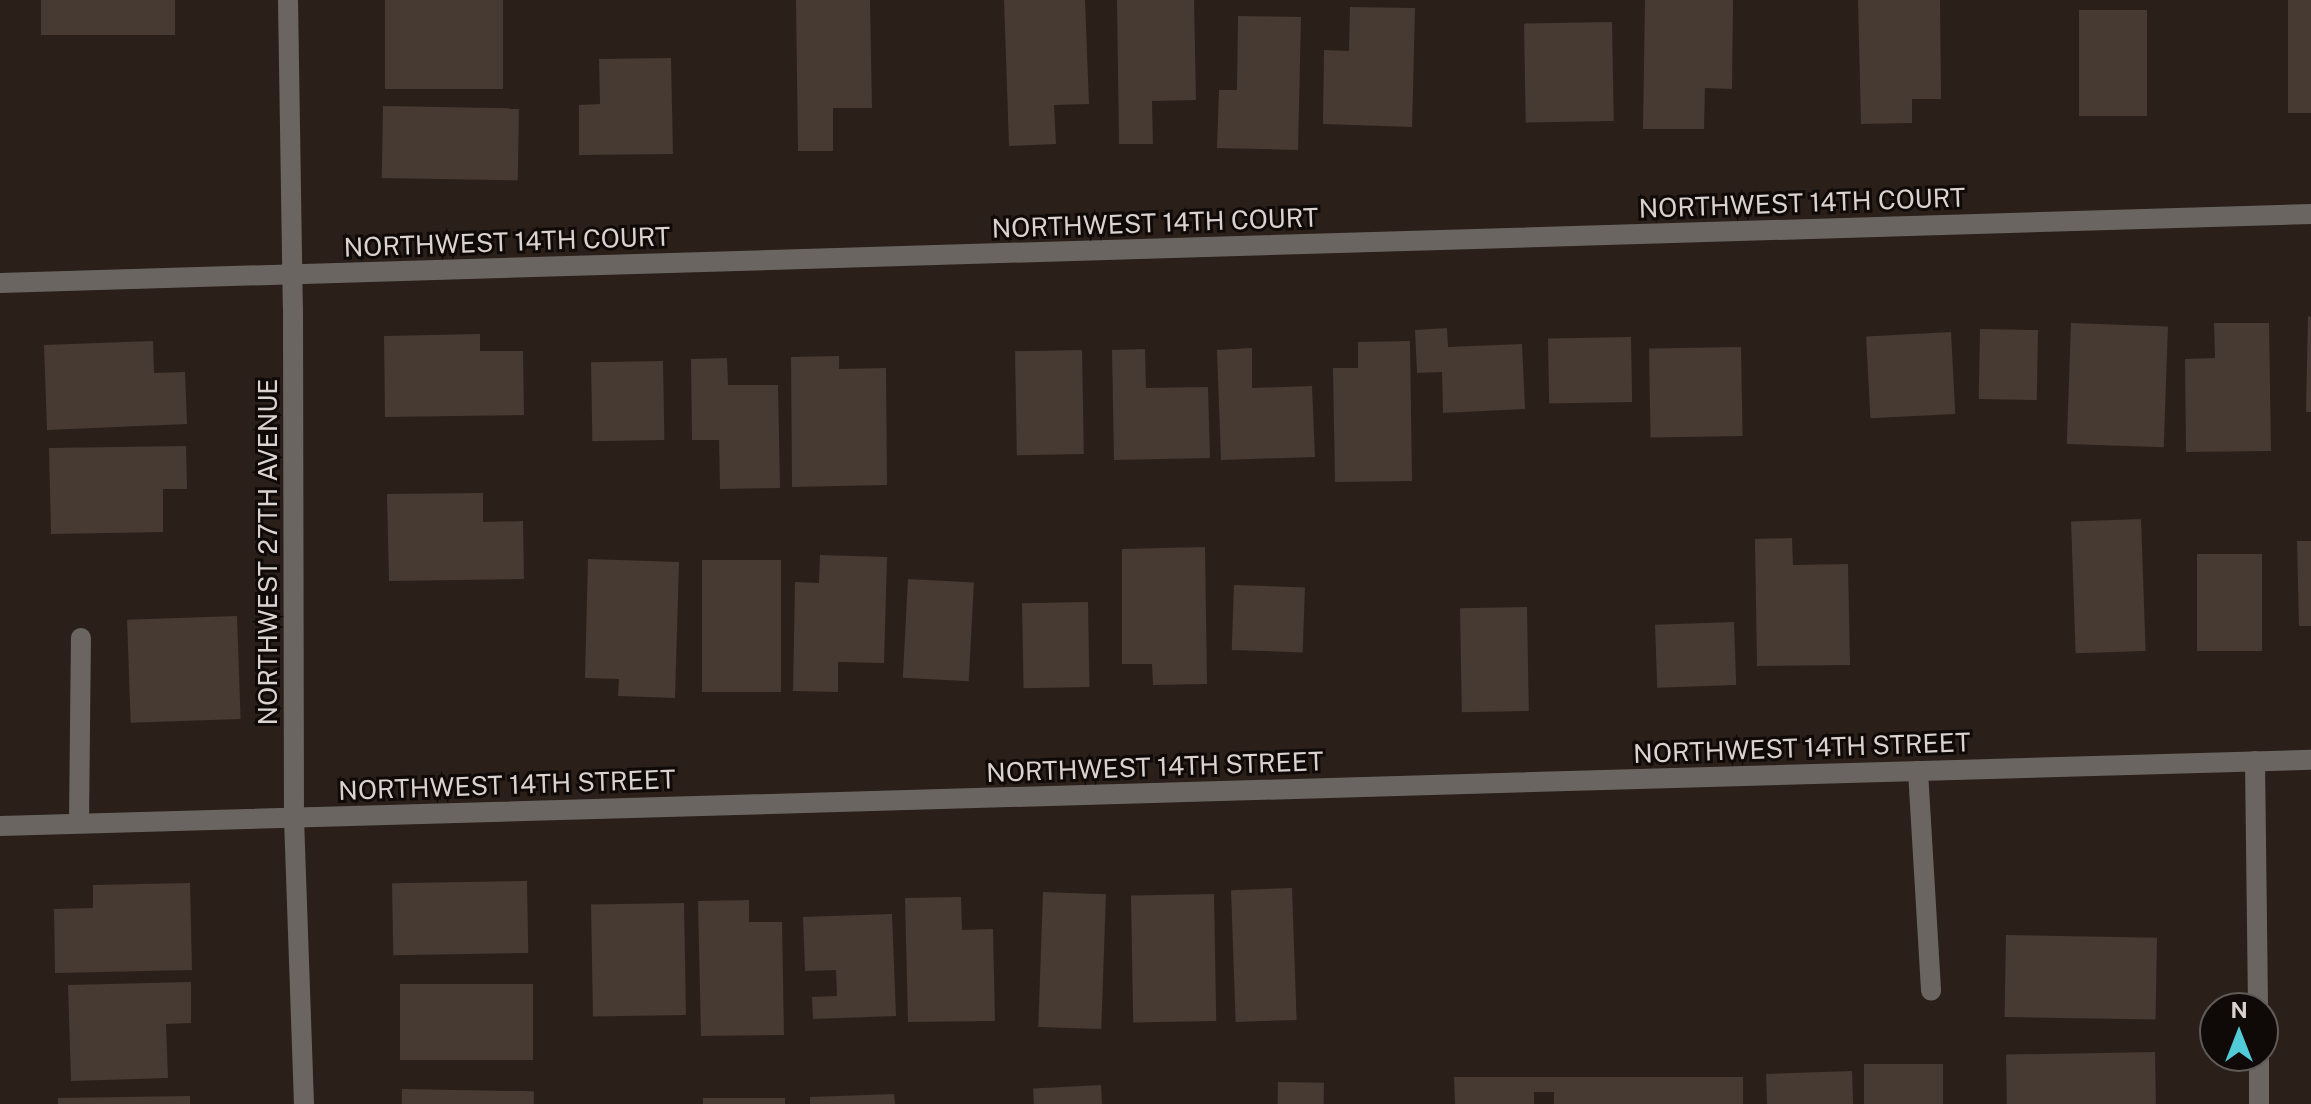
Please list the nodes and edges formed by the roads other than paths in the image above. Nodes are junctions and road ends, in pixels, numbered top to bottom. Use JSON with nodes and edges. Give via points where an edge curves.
{"nodes":[{"id":1,"x":288,"y":0,"type":"edge"},
{"id":2,"x":2311,"y":214,"type":"edge"},
{"id":3,"x":293,"y":274,"type":"junction"},
{"id":4,"x":0,"y":283,"type":"edge"},
{"id":5,"x":81,"y":638,"type":"dead end"},
{"id":6,"x":2311,"y":760,"type":"edge"},
{"id":7,"x":2255,"y":761,"type":"junction"},
{"id":8,"x":1918,"y":771,"type":"junction"},
{"id":9,"x":294,"y":818,"type":"junction"},
{"id":10,"x":79,"y":823,"type":"junction"},
{"id":11,"x":0,"y":826,"type":"edge"},
{"id":12,"x":1931,"y":991,"type":"dead end"},
{"id":13,"x":2258,"y":992,"type":"edge"},
{"id":14,"x":2259,"y":1072,"type":"edge"},
{"id":15,"x":304,"y":1104,"type":"edge"},
{"id":16,"x":2259,"y":1104,"type":"edge"}],
"edges":[{"from":1,"to":3,"type":"street","name":"NORTHWEST 27TH AVENUE"},
{"from":2,"to":3,"type":"street","name":"NORTHWEST 14TH COURT"},
{"from":3,"to":4,"type":"street","name":"NORTHWEST 14TH COURT"},
{"from":3,"to":9,"type":"street","name":"NORTHWEST 27TH AVENUE"},
{"from":5,"to":10,"type":"street"},
{"from":6,"to":7,"type":"street","name":"NORTHWEST 14TH STREET"},
{"from":7,"to":8,"type":"street","name":"NORTHWEST 14TH STREET"},
{"from":7,"to":13,"type":"street"},
{"from":8,"to":9,"type":"street","name":"NORTHWEST 14TH STREET"},
{"from":8,"to":12,"type":"street"},
{"from":9,"to":10,"type":"street","name":"NORTHWEST 14TH STREET"},
{"from":9,"to":15,"type":"street","name":"NORTHWEST 27TH AVENUE"},
{"from":10,"to":11,"type":"street","name":"NORTHWEST 14TH STREET"},
{"from":14,"to":16,"type":"street"}]}
